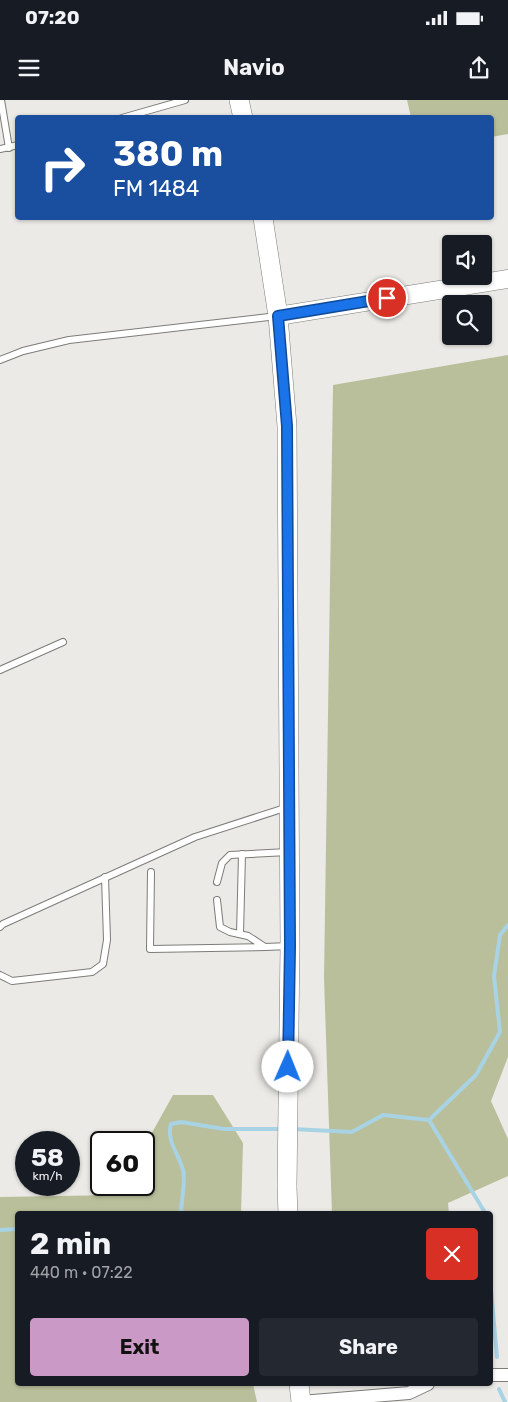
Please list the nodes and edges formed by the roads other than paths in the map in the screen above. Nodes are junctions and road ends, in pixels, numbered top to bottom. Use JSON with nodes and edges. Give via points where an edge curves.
{"nodes":[{"id":1,"x":1,"y":100,"type":"edge"},
{"id":2,"x":185,"y":100,"type":"edge"},
{"id":3,"x":239,"y":100,"type":"edge"},
{"id":4,"x":132,"y":115,"type":"edge"},
{"id":5,"x":243,"y":115,"type":"edge"},
{"id":6,"x":15,"y":146,"type":"edge"},
{"id":7,"x":9,"y":148,"type":"junction"},
{"id":8,"x":0,"y":150,"type":"edge"},
{"id":9,"x":263,"y":220,"type":"edge"},
{"id":10,"x":508,"y":279,"type":"edge"},
{"id":11,"x":278,"y":316,"type":"junction"},
{"id":12,"x":0,"y":360,"type":"edge"},
{"id":13,"x":63,"y":642,"type":"dead end"},
{"id":14,"x":0,"y":670,"type":"edge"},
{"id":15,"x":289,"y":807,"type":"junction"},
{"id":16,"x":289,"y":852,"type":"junction"},
{"id":17,"x":242,"y":854,"type":"junction"},
{"id":18,"x":151,"y":872,"type":"dead end"},
{"id":19,"x":105,"y":877,"type":"junction"},
{"id":20,"x":216,"y":882,"type":"dead end"},
{"id":21,"x":217,"y":900,"type":"dead end"},
{"id":22,"x":0,"y":927,"type":"edge"},
{"id":23,"x":240,"y":934,"type":"junction"},
{"id":24,"x":290,"y":946,"type":"junction"},
{"id":25,"x":265,"y":947,"type":"junction"},
{"id":26,"x":0,"y":975,"type":"edge"},
{"id":27,"x":288,"y":1211,"type":"edge"},
{"id":28,"x":493,"y":1375,"type":"edge"},
{"id":29,"x":508,"y":1376,"type":"edge"},
{"id":30,"x":299,"y":1386,"type":"edge"},
{"id":31,"x":425,"y":1386,"type":"edge"},
{"id":32,"x":410,"y":1397,"type":"edge"},
{"id":33,"x":301,"y":1402,"type":"edge"}],
"edges":[{"from":1,"to":7,"type":"lane"},
{"from":2,"to":4,"type":"lane"},
{"from":3,"to":5,"type":"main road"},
{"from":6,"to":7,"type":"lane"},
{"from":7,"to":8,"type":"lane"},
{"from":9,"to":11,"type":"main road"},
{"from":10,"to":11,"type":"main road"},
{"from":11,"to":12,"type":"lane","via":[[69,340]]},
{"from":11,"to":15,"type":"main road","via":[[287,426]]},
{"from":13,"to":14,"type":"lane"},
{"from":15,"to":16,"type":"main road"},
{"from":15,"to":19,"type":"lane","via":[[195,837]]},
{"from":16,"to":17,"type":"lane"},
{"from":16,"to":24,"type":"main road"},
{"from":17,"to":20,"type":"lane","via":[[230,855],[222,863]]},
{"from":17,"to":23,"type":"lane"},
{"from":18,"to":25,"type":"lane","via":[[150,949]]},
{"from":19,"to":22,"type":"lane"},
{"from":19,"to":26,"type":"lane","via":[[107,940],[103,964],[92,972],[12,981]]},
{"from":21,"to":23,"type":"lane","via":[[220,927]]},
{"from":23,"to":25,"type":"lane"},
{"from":24,"to":25,"type":"lane"},
{"from":24,"to":27,"type":"main road"},
{"from":28,"to":29,"type":"street"},
{"from":30,"to":33,"type":"main road"},
{"from":31,"to":32,"type":"street"},
{"from":32,"to":33,"type":"street"}]}
